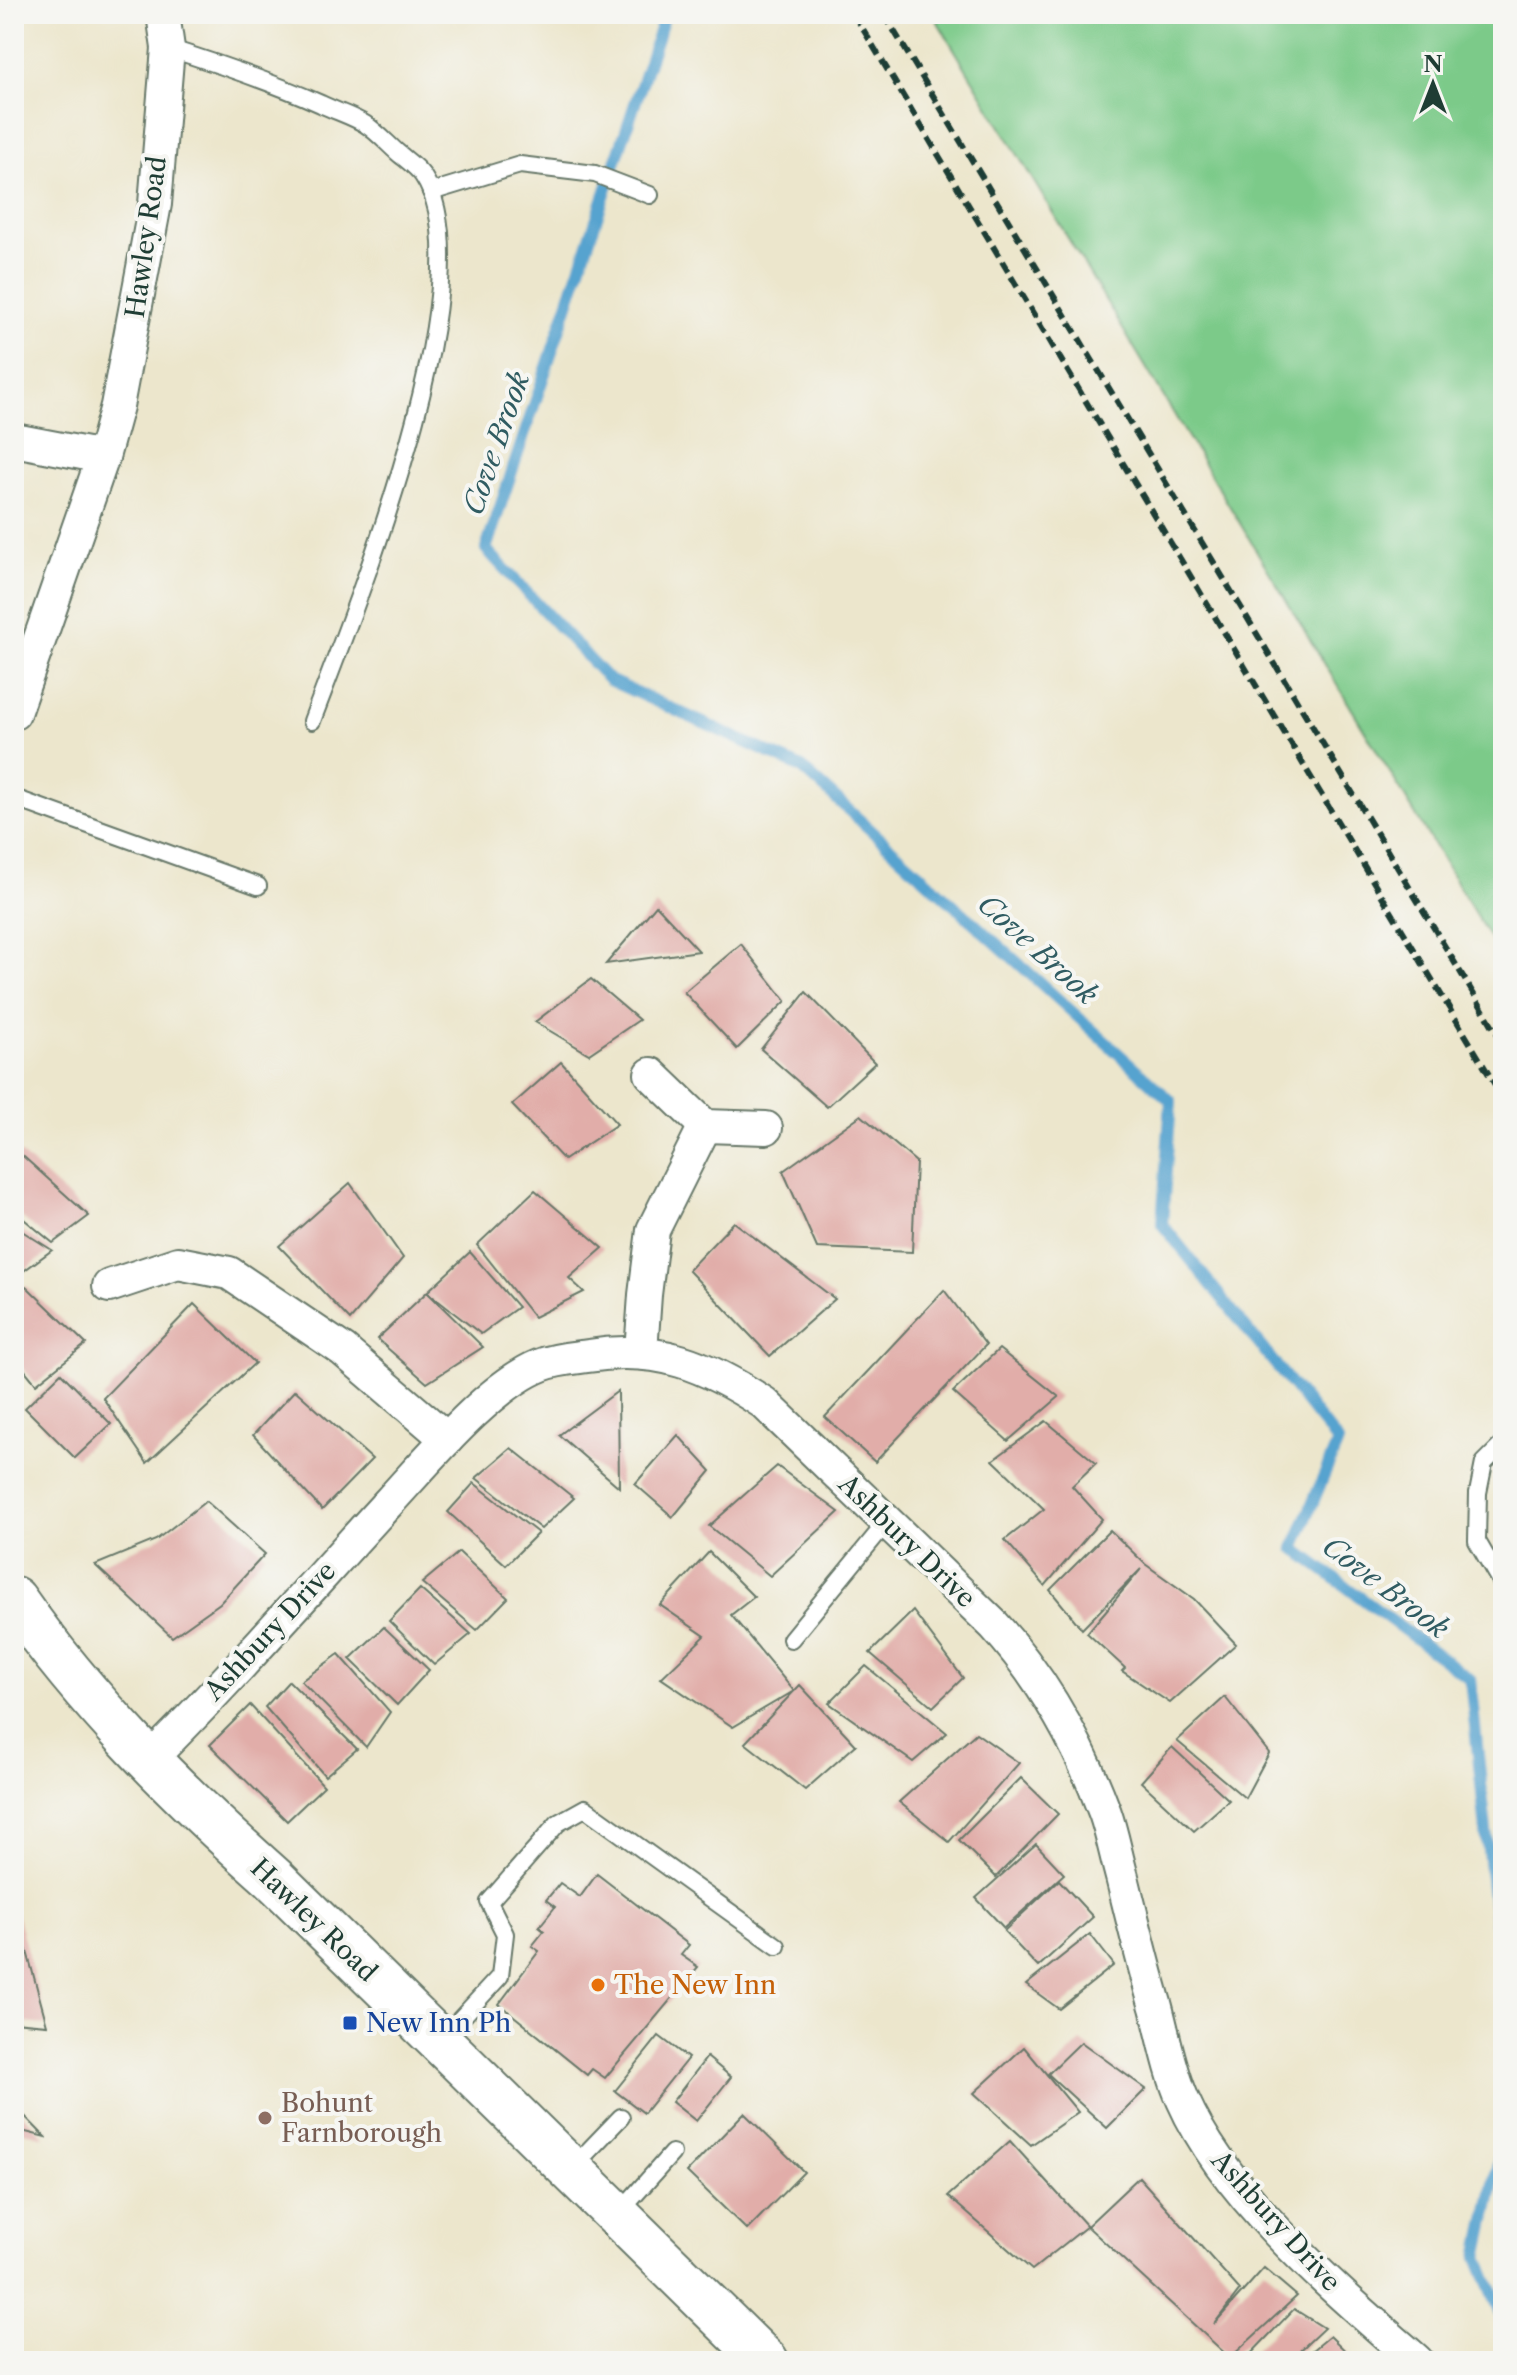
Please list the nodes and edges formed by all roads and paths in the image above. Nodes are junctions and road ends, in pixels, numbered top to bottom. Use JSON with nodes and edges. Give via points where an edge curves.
{"nodes":[{"id":1,"x":163,"y":14,"type":"edge"},
{"id":2,"x":168,"y":48,"type":"junction"},
{"id":3,"x":431,"y":192,"type":"junction"},
{"id":4,"x":650,"y":195,"type":"dead end"},
{"id":5,"x":14,"y":440,"type":"edge"},
{"id":6,"x":103,"y":457,"type":"junction"},
{"id":7,"x":14,"y":713,"type":"edge"},
{"id":8,"x":312,"y":721,"type":"dead end"},
{"id":9,"x":14,"y":798,"type":"edge"},
{"id":10,"x":258,"y":886,"type":"dead end"},
{"id":11,"x":651,"y":1074,"type":"dead end"},
{"id":12,"x":705,"y":1126,"type":"junction"},
{"id":13,"x":766,"y":1128,"type":"dead end"},
{"id":14,"x":109,"y":1286,"type":"dead end"},
{"id":15,"x":641,"y":1352,"type":"junction"},
{"id":16,"x":447,"y":1439,"type":"junction"},
{"id":17,"x":1503,"y":1444,"type":"edge"},
{"id":18,"x":886,"y":1523,"type":"junction"},
{"id":19,"x":1503,"y":1586,"type":"edge"},
{"id":20,"x":14,"y":1599,"type":"edge"},
{"id":21,"x":791,"y":1639,"type":"dead end"},
{"id":22,"x":150,"y":1759,"type":"junction"},
{"id":23,"x":777,"y":1946,"type":"dead end"},
{"id":24,"x":440,"y":2042,"type":"junction"},
{"id":25,"x":621,"y":2117,"type":"dead end"},
{"id":26,"x":672,"y":2153,"type":"dead end"},
{"id":27,"x":571,"y":2170,"type":"junction"},
{"id":28,"x":617,"y":2215,"type":"junction"},
{"id":29,"x":766,"y":2361,"type":"edge"},
{"id":30,"x":1417,"y":2361,"type":"edge"}],
"edges":[{"from":1,"to":2,"type":"street","name":"Hawley Road"},
{"from":2,"to":3,"type":"lane","via":[[258,76],[365,124],[422,174]]},
{"from":2,"to":6,"type":"street","name":"Hawley Road","via":[[155,204]]},
{"from":3,"to":4,"type":"lane","via":[[520,165],[595,174]]},
{"from":3,"to":8,"type":"lane","via":[[440,221],[441,289],[426,372],[368,571]]},
{"from":5,"to":6,"type":"street"},
{"from":6,"to":7,"type":"street","name":"Hawley Road"},
{"from":9,"to":10,"type":"lane"},
{"from":11,"to":12,"type":"street"},
{"from":12,"to":13,"type":"street"},
{"from":12,"to":15,"type":"street","via":[[653,1230]]},
{"from":14,"to":16,"type":"street","via":[[178,1263],[229,1273],[343,1350]]},
{"from":15,"to":16,"type":"street","name":"Ashbury Drive","via":[[540,1365],[514,1380]]},
{"from":15,"to":18,"type":"street","name":"Ashbury Drive","via":[[689,1362],[764,1403]]},
{"from":16,"to":22,"type":"street","name":"Ashbury Drive"},
{"from":17,"to":19,"type":"lane","via":[[1484,1463],[1477,1541]]},
{"from":18,"to":21,"type":"lane"},
{"from":18,"to":30,"type":"street","name":"Ashbury Drive","via":[[1023,1657],[1080,1752],[1106,1816],[1182,2096],[1199,2132],[1226,2172],[1327,2281]]},
{"from":20,"to":22,"type":"main road","name":"Hawley Road","via":[[72,1677]]},
{"from":22,"to":24,"type":"main road","name":"Hawley Road"},
{"from":23,"to":24,"type":"lane","via":[[585,1808],[558,1823],[489,1902],[505,1934],[500,1976]]},
{"from":24,"to":27,"type":"main road","name":"Hawley Road"},
{"from":25,"to":27,"type":"lane"},
{"from":26,"to":28,"type":"lane"},
{"from":27,"to":28,"type":"main road","name":"Hawley Road"},
{"from":28,"to":29,"type":"main road","name":"Hawley Road"}]}
